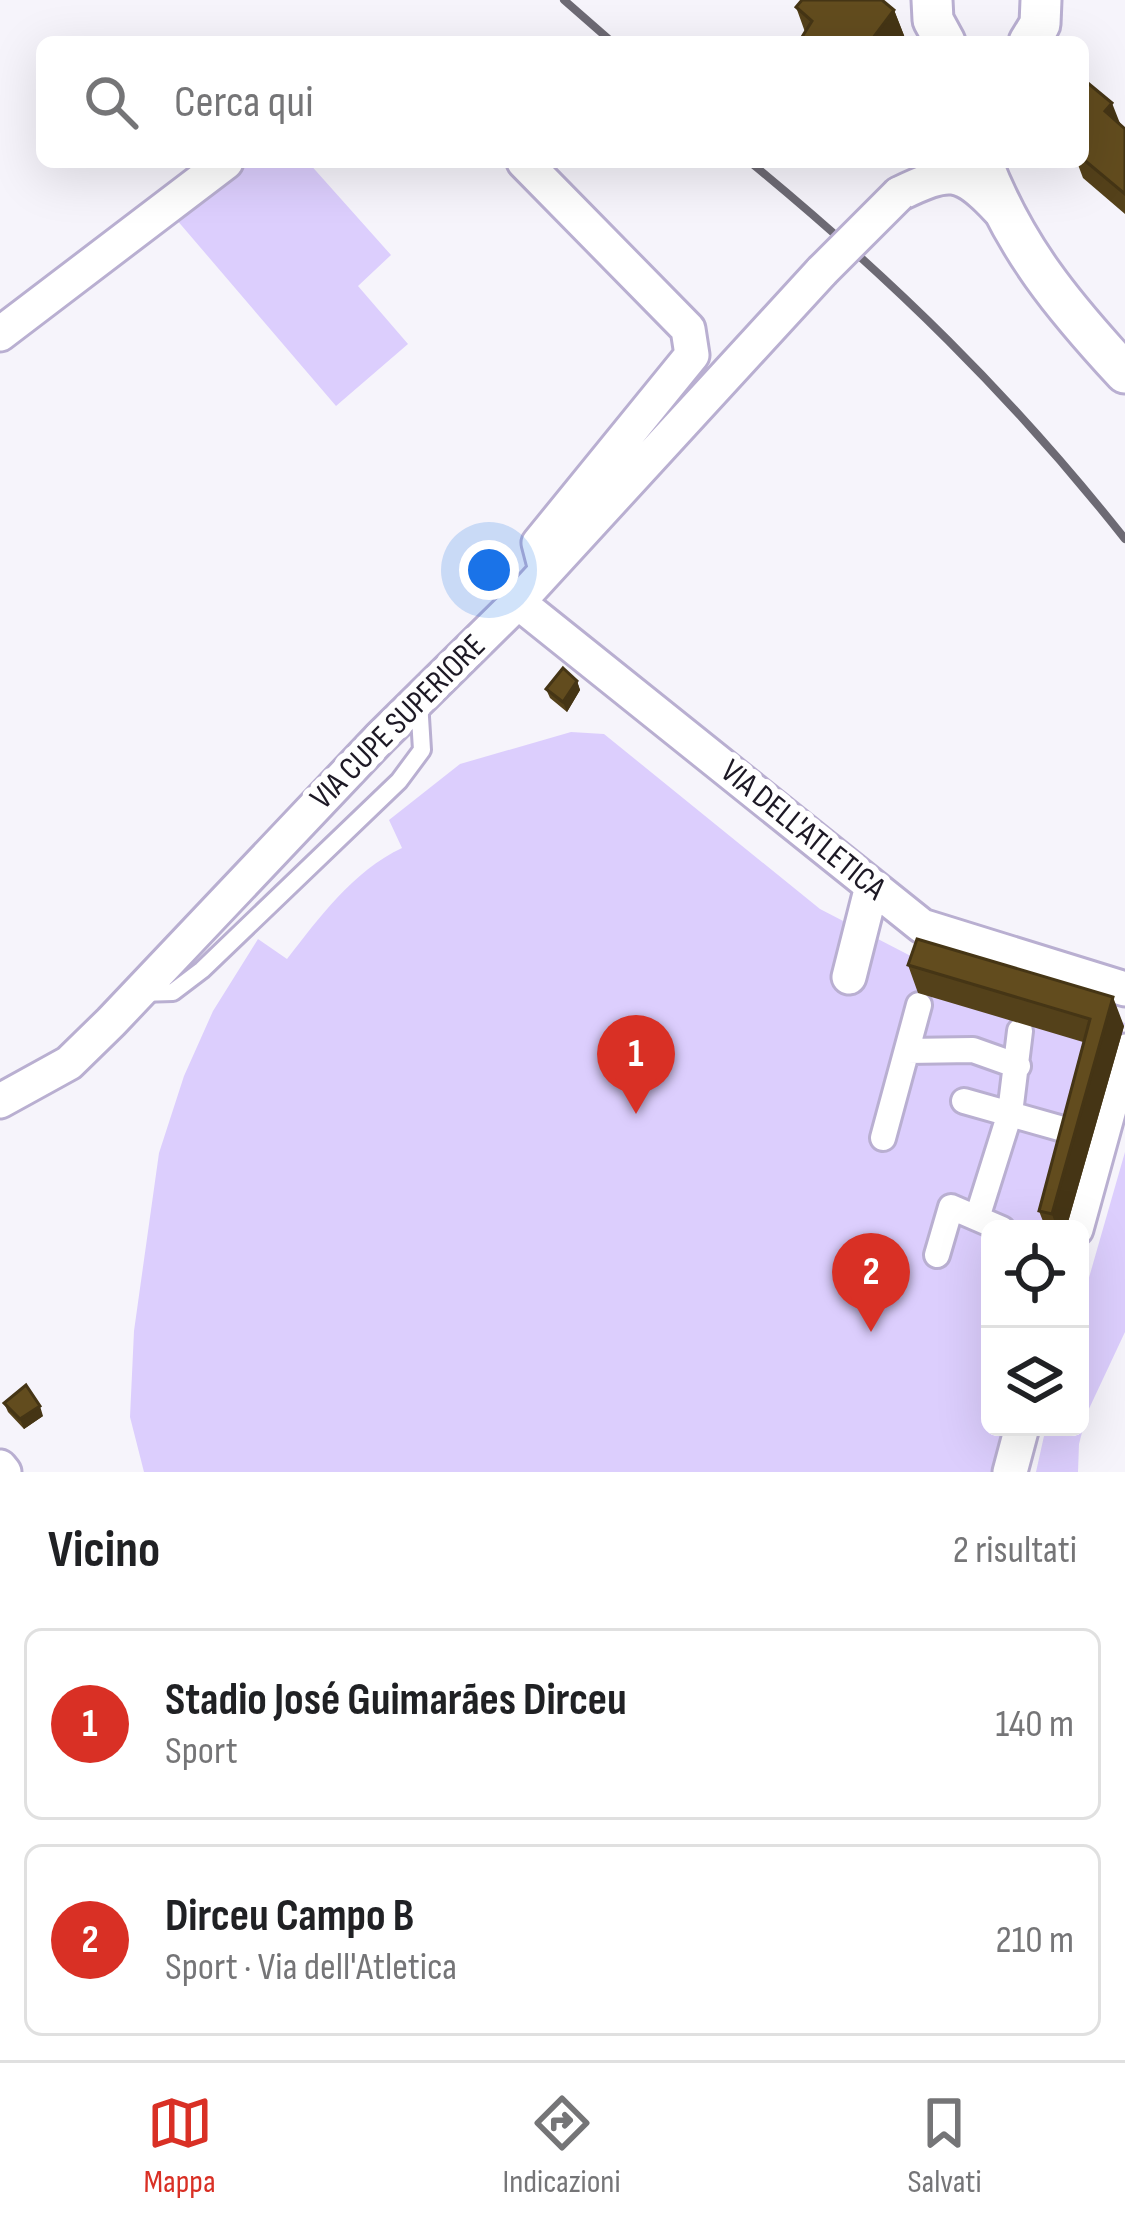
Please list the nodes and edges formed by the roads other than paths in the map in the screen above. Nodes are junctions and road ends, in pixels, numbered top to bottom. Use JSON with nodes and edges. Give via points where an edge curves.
{"nodes":[{"id":1,"x":218,"y":168,"type":"edge"},
{"id":2,"x":530,"y":168,"type":"edge"},
{"id":3,"x":918,"y":168,"type":"edge"},
{"id":4,"x":984,"y":168,"type":"edge"},
{"id":5,"x":1003,"y":168,"type":"edge"},
{"id":6,"x":899,"y":194,"type":"junction"},
{"id":7,"x":1002,"y":214,"type":"junction"},
{"id":8,"x":2,"y":330,"type":"edge"},
{"id":9,"x":1125,"y":342,"type":"edge"},
{"id":10,"x":1125,"y":373,"type":"edge"},
{"id":11,"x":546,"y":569,"type":"junction"},
{"id":12,"x":518,"y":602,"type":"junction"},
{"id":13,"x":872,"y":886,"type":"junction"},
{"id":14,"x":849,"y":977,"type":"dead end"},
{"id":15,"x":1125,"y":988,"type":"edge"},
{"id":16,"x":919,"y":1005,"type":"dead end"},
{"id":17,"x":1020,"y":1031,"type":"dead end"},
{"id":18,"x":907,"y":1051,"type":"junction"},
{"id":19,"x":1125,"y":1051,"type":"edge"},
{"id":20,"x":1018,"y":1066,"type":"junction"},
{"id":21,"x":0,"y":1101,"type":"edge"},
{"id":22,"x":964,"y":1101,"type":"dead end"},
{"id":23,"x":1010,"y":1113,"type":"junction"},
{"id":24,"x":1070,"y":1131,"type":"edge"},
{"id":25,"x":883,"y":1138,"type":"dead end"},
{"id":26,"x":976,"y":1218,"type":"junction"},
{"id":27,"x":981,"y":1220,"type":"edge"},
{"id":28,"x":1078,"y":1220,"type":"edge"},
{"id":29,"x":937,"y":1256,"type":"dead end"},
{"id":30,"x":1020,"y":1436,"type":"edge"},
{"id":31,"x":1010,"y":1472,"type":"edge"}],
"edges":[{"from":1,"to":8,"type":"street"},
{"from":2,"to":11,"type":"street","via":[[688,329],[692,355],[539,543]]},
{"from":3,"to":6,"type":"street","name":"VIA CUPE SUPERIORE"},
{"from":4,"to":7,"type":"street"},
{"from":5,"to":9,"type":"street","via":[[1057,270]]},
{"from":6,"to":7,"type":"street","via":[[950,174],[975,184]]},
{"from":6,"to":11,"type":"street","name":"VIA CUPE SUPERIORE","bridge":true},
{"from":7,"to":10,"type":"street","via":[[1038,274]]},
{"from":11,"to":12,"type":"street","name":"VIA CUPE SUPERIORE"},
{"from":12,"to":13,"type":"street","name":"VIA DELL'ATLETICA"},
{"from":12,"to":21,"type":"street","name":"VIA CUPE SUPERIORE","via":[[69,1063]]},
{"from":13,"to":14,"type":"street"},
{"from":13,"to":15,"type":"street","name":"VIA DELL'ATLETICA","via":[[922,926]]},
{"from":16,"to":18,"type":"street"},
{"from":17,"to":20,"type":"street"},
{"from":18,"to":20,"type":"street","via":[[973,1050]]},
{"from":18,"to":25,"type":"street"},
{"from":19,"to":28,"type":"street"},
{"from":20,"to":23,"type":"street"},
{"from":22,"to":23,"type":"street"},
{"from":23,"to":24,"type":"street"},
{"from":23,"to":26,"type":"street"},
{"from":26,"to":27,"type":"street"},
{"from":26,"to":29,"type":"street","via":[[951,1207]]},
{"from":30,"to":31,"type":"street"}]}
